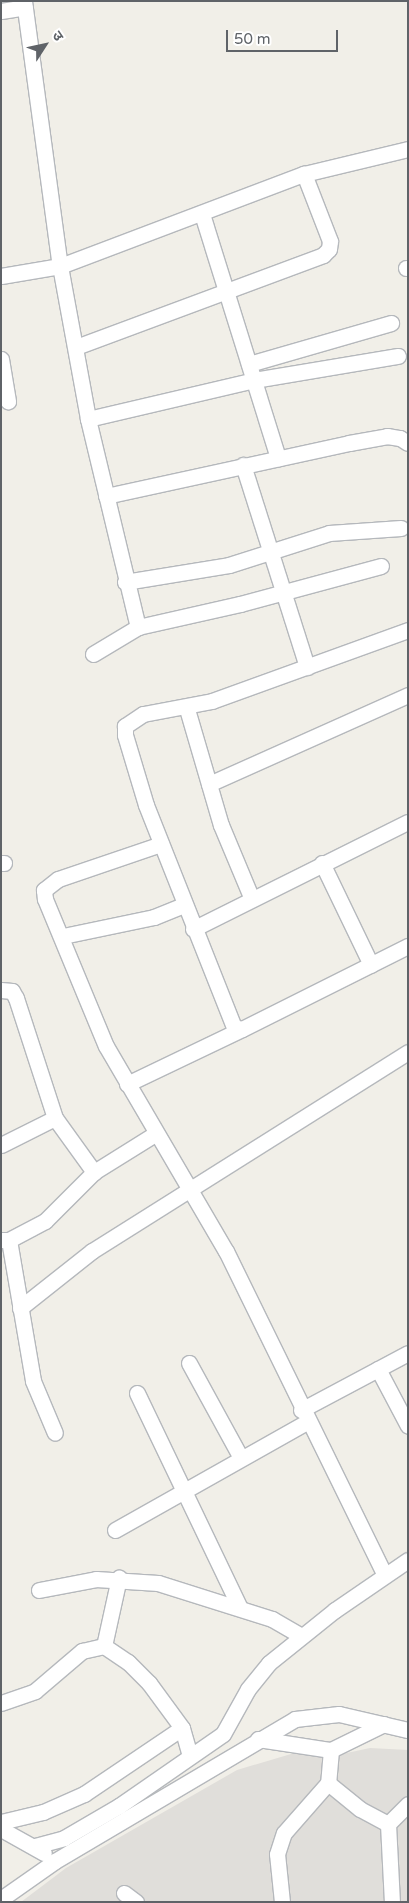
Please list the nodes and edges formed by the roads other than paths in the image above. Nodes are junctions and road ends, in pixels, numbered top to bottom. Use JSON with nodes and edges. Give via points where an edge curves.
{"nodes":[{"id":1,"x":24,"y":4,"type":"edge"},
{"id":2,"x":1,"y":11,"type":"edge"},
{"id":3,"x":408,"y":149,"type":"edge"},
{"id":4,"x":304,"y":174,"type":"junction"},
{"id":5,"x":202,"y":214,"type":"junction"},
{"id":6,"x":60,"y":266,"type":"junction"},
{"id":7,"x":1,"y":276,"type":"edge"},
{"id":8,"x":228,"y":289,"type":"junction"},
{"id":9,"x":391,"y":323,"type":"dead end"},
{"id":10,"x":76,"y":347,"type":"junction"},
{"id":11,"x":398,"y":356,"type":"dead end"},
{"id":12,"x":1,"y":359,"type":"edge"},
{"id":13,"x":249,"y":364,"type":"junction"},
{"id":14,"x":254,"y":380,"type":"junction"},
{"id":15,"x":8,"y":401,"type":"dead end"},
{"id":16,"x":88,"y":418,"type":"junction"},
{"id":17,"x":408,"y":443,"type":"edge"},
{"id":18,"x":278,"y":458,"type":"junction"},
{"id":19,"x":244,"y":465,"type":"junction"},
{"id":20,"x":106,"y":496,"type":"junction"},
{"id":21,"x":401,"y":528,"type":"dead end"},
{"id":22,"x":269,"y":554,"type":"junction"},
{"id":23,"x":381,"y":566,"type":"dead end"},
{"id":24,"x":125,"y":582,"type":"junction"},
{"id":25,"x":282,"y":593,"type":"junction"},
{"id":26,"x":138,"y":627,"type":"junction"},
{"id":27,"x":408,"y":630,"type":"edge"},
{"id":28,"x":93,"y":654,"type":"dead end"},
{"id":29,"x":307,"y":667,"type":"junction"},
{"id":30,"x":408,"y":695,"type":"edge"},
{"id":31,"x":187,"y":708,"type":"junction"},
{"id":32,"x":209,"y":784,"type":"junction"},
{"id":33,"x":408,"y":822,"type":"edge"},
{"id":34,"x":161,"y":844,"type":"junction"},
{"id":35,"x":322,"y":863,"type":"junction"},
{"id":36,"x":252,"y":899,"type":"junction"},
{"id":37,"x":184,"y":906,"type":"junction"},
{"id":38,"x":193,"y":929,"type":"junction"},
{"id":39,"x":63,"y":936,"type":"junction"},
{"id":40,"x":408,"y":946,"type":"edge"},
{"id":41,"x":371,"y":965,"type":"junction"},
{"id":42,"x":1,"y":990,"type":"edge"},
{"id":43,"x":242,"y":1029,"type":"junction"},
{"id":44,"x":408,"y":1052,"type":"edge"},
{"id":45,"x":127,"y":1084,"type":"junction"},
{"id":46,"x":55,"y":1118,"type":"junction"},
{"id":47,"x":155,"y":1134,"type":"junction"},
{"id":48,"x":1,"y":1145,"type":"edge"},
{"id":49,"x":94,"y":1172,"type":"junction"},
{"id":50,"x":190,"y":1189,"type":"junction"},
{"id":51,"x":5,"y":1240,"type":"edge"},
{"id":52,"x":20,"y":1308,"type":"junction"},
{"id":53,"x":408,"y":1353,"type":"edge"},
{"id":54,"x":189,"y":1363,"type":"dead end"},
{"id":55,"x":378,"y":1368,"type":"junction"},
{"id":56,"x":137,"y":1393,"type":"dead end"},
{"id":57,"x":304,"y":1416,"type":"junction"},
{"id":58,"x":408,"y":1426,"type":"edge"},
{"id":59,"x":55,"y":1433,"type":"dead end"},
{"id":60,"x":241,"y":1458,"type":"junction"},
{"id":61,"x":186,"y":1490,"type":"junction"},
{"id":62,"x":115,"y":1530,"type":"dead end"},
{"id":63,"x":408,"y":1560,"type":"edge"},
{"id":64,"x":385,"y":1576,"type":"junction"},
{"id":65,"x":119,"y":1578,"type":"junction"},
{"id":66,"x":39,"y":1590,"type":"dead end"},
{"id":67,"x":240,"y":1608,"type":"junction"},
{"id":68,"x":301,"y":1636,"type":"junction"},
{"id":69,"x":104,"y":1646,"type":"junction"},
{"id":70,"x":1,"y":1703,"type":"edge"},
{"id":71,"x":384,"y":1724,"type":"junction"},
{"id":72,"x":182,"y":1728,"type":"junction"},
{"id":73,"x":408,"y":1730,"type":"edge"},
{"id":74,"x":258,"y":1739,"type":"junction"},
{"id":75,"x":331,"y":1750,"type":"junction"},
{"id":76,"x":190,"y":1756,"type":"junction"},
{"id":77,"x":328,"y":1783,"type":"junction"},
{"id":78,"x":408,"y":1804,"type":"edge"},
{"id":79,"x":1,"y":1822,"type":"edge"},
{"id":80,"x":388,"y":1824,"type":"junction"},
{"id":81,"x":1,"y":1828,"type":"edge"},
{"id":82,"x":35,"y":1846,"type":"junction"},
{"id":83,"x":55,"y":1861,"type":"junction"},
{"id":84,"x":1,"y":1899,"type":"edge"},
{"id":85,"x":282,"y":1902,"type":"edge"},
{"id":86,"x":392,"y":1902,"type":"edge"}],
"edges":[{"from":1,"to":2,"type":"street"},
{"from":1,"to":6,"type":"street"},
{"from":3,"to":4,"type":"street"},
{"from":4,"to":5,"type":"street"},
{"from":4,"to":8,"type":"street","via":[[330,241],[329,249],[322,255]]},
{"from":5,"to":6,"type":"street"},
{"from":5,"to":8,"type":"street"},
{"from":6,"to":7,"type":"street"},
{"from":6,"to":10,"type":"street"},
{"from":8,"to":10,"type":"street"},
{"from":8,"to":13,"type":"street"},
{"from":9,"to":13,"type":"street"},
{"from":10,"to":16,"type":"street"},
{"from":11,"to":14,"type":"street"},
{"from":12,"to":15,"type":"street"},
{"from":13,"to":14,"type":"street"},
{"from":14,"to":16,"type":"street"},
{"from":14,"to":18,"type":"street"},
{"from":16,"to":20,"type":"street"},
{"from":17,"to":18,"type":"street","via":[[387,436]]},
{"from":18,"to":19,"type":"street"},
{"from":19,"to":20,"type":"street"},
{"from":19,"to":22,"type":"street"},
{"from":20,"to":24,"type":"street"},
{"from":21,"to":22,"type":"street","via":[[329,533]]},
{"from":22,"to":24,"type":"street","via":[[197,571]]},
{"from":22,"to":25,"type":"street"},
{"from":23,"to":25,"type":"street"},
{"from":24,"to":26,"type":"street"},
{"from":25,"to":26,"type":"street"},
{"from":25,"to":29,"type":"street"},
{"from":26,"to":28,"type":"street"},
{"from":27,"to":29,"type":"street"},
{"from":29,"to":31,"type":"street"},
{"from":30,"to":32,"type":"street"},
{"from":31,"to":32,"type":"street"},
{"from":31,"to":34,"type":"street","via":[[144,714],[125,726]]},
{"from":32,"to":36,"type":"street","via":[[221,825]]},
{"from":33,"to":35,"type":"street"},
{"from":34,"to":37,"type":"street"},
{"from":34,"to":39,"type":"street","via":[[49,884],[44,890],[45,899]]},
{"from":35,"to":36,"type":"street"},
{"from":35,"to":41,"type":"street"},
{"from":36,"to":38,"type":"street"},
{"from":37,"to":38,"type":"street"},
{"from":37,"to":39,"type":"street","via":[[154,917]]},
{"from":38,"to":43,"type":"street","via":[[228,1020],[234,1028]]},
{"from":39,"to":45,"type":"street","via":[[89,1007]]},
{"from":40,"to":41,"type":"street"},
{"from":41,"to":43,"type":"street"},
{"from":42,"to":46,"type":"street","via":[[12,991],[16,998]]},
{"from":43,"to":45,"type":"street"},
{"from":44,"to":50,"type":"street"},
{"from":45,"to":47,"type":"street"},
{"from":46,"to":48,"type":"street"},
{"from":46,"to":49,"type":"street"},
{"from":47,"to":49,"type":"street"},
{"from":47,"to":50,"type":"street"},
{"from":49,"to":51,"type":"street","via":[[45,1221]]},
{"from":50,"to":52,"type":"street","via":[[92,1251]]},
{"from":50,"to":57,"type":"street","via":[[256,1310]]},
{"from":51,"to":52,"type":"street"},
{"from":52,"to":59,"type":"street","via":[[34,1381]]},
{"from":53,"to":55,"type":"street"},
{"from":54,"to":60,"type":"street"},
{"from":55,"to":57,"type":"street"},
{"from":55,"to":58,"type":"street"},
{"from":56,"to":61,"type":"street"},
{"from":57,"to":60,"type":"street"},
{"from":57,"to":64,"type":"street"},
{"from":60,"to":61,"type":"street"},
{"from":61,"to":62,"type":"street"},
{"from":61,"to":67,"type":"street"},
{"from":63,"to":64,"type":"street"},
{"from":64,"to":68,"type":"street"},
{"from":65,"to":66,"type":"street"},
{"from":65,"to":67,"type":"street","via":[[189,1591]]},
{"from":65,"to":69,"type":"street"},
{"from":67,"to":68,"type":"street","via":[[272,1619]]},
{"from":68,"to":76,"type":"street","via":[[269,1663],[248,1689],[223,1734]]},
{"from":69,"to":70,"type":"street","via":[[82,1651],[36,1691]]},
{"from":69,"to":72,"type":"street","via":[[128,1662],[150,1683]]},
{"from":71,"to":73,"type":"street"},
{"from":71,"to":74,"type":"street","via":[[339,1714],[309,1716],[294,1719]]},
{"from":71,"to":75,"type":"street"},
{"from":72,"to":76,"type":"street"},
{"from":72,"to":79,"type":"street","via":[[84,1794],[43,1812]]},
{"from":74,"to":75,"type":"street"},
{"from":74,"to":83,"type":"street"},
{"from":75,"to":77,"type":"street"},
{"from":76,"to":82,"type":"street","via":[[119,1806],[64,1838]]},
{"from":77,"to":80,"type":"street","via":[[360,1809]]},
{"from":77,"to":85,"type":"street","via":[[284,1833],[277,1854]]},
{"from":78,"to":80,"type":"street"},
{"from":80,"to":86,"type":"street"},
{"from":81,"to":82,"type":"street"},
{"from":82,"to":83,"type":"street"},
{"from":83,"to":84,"type":"street"}]}
